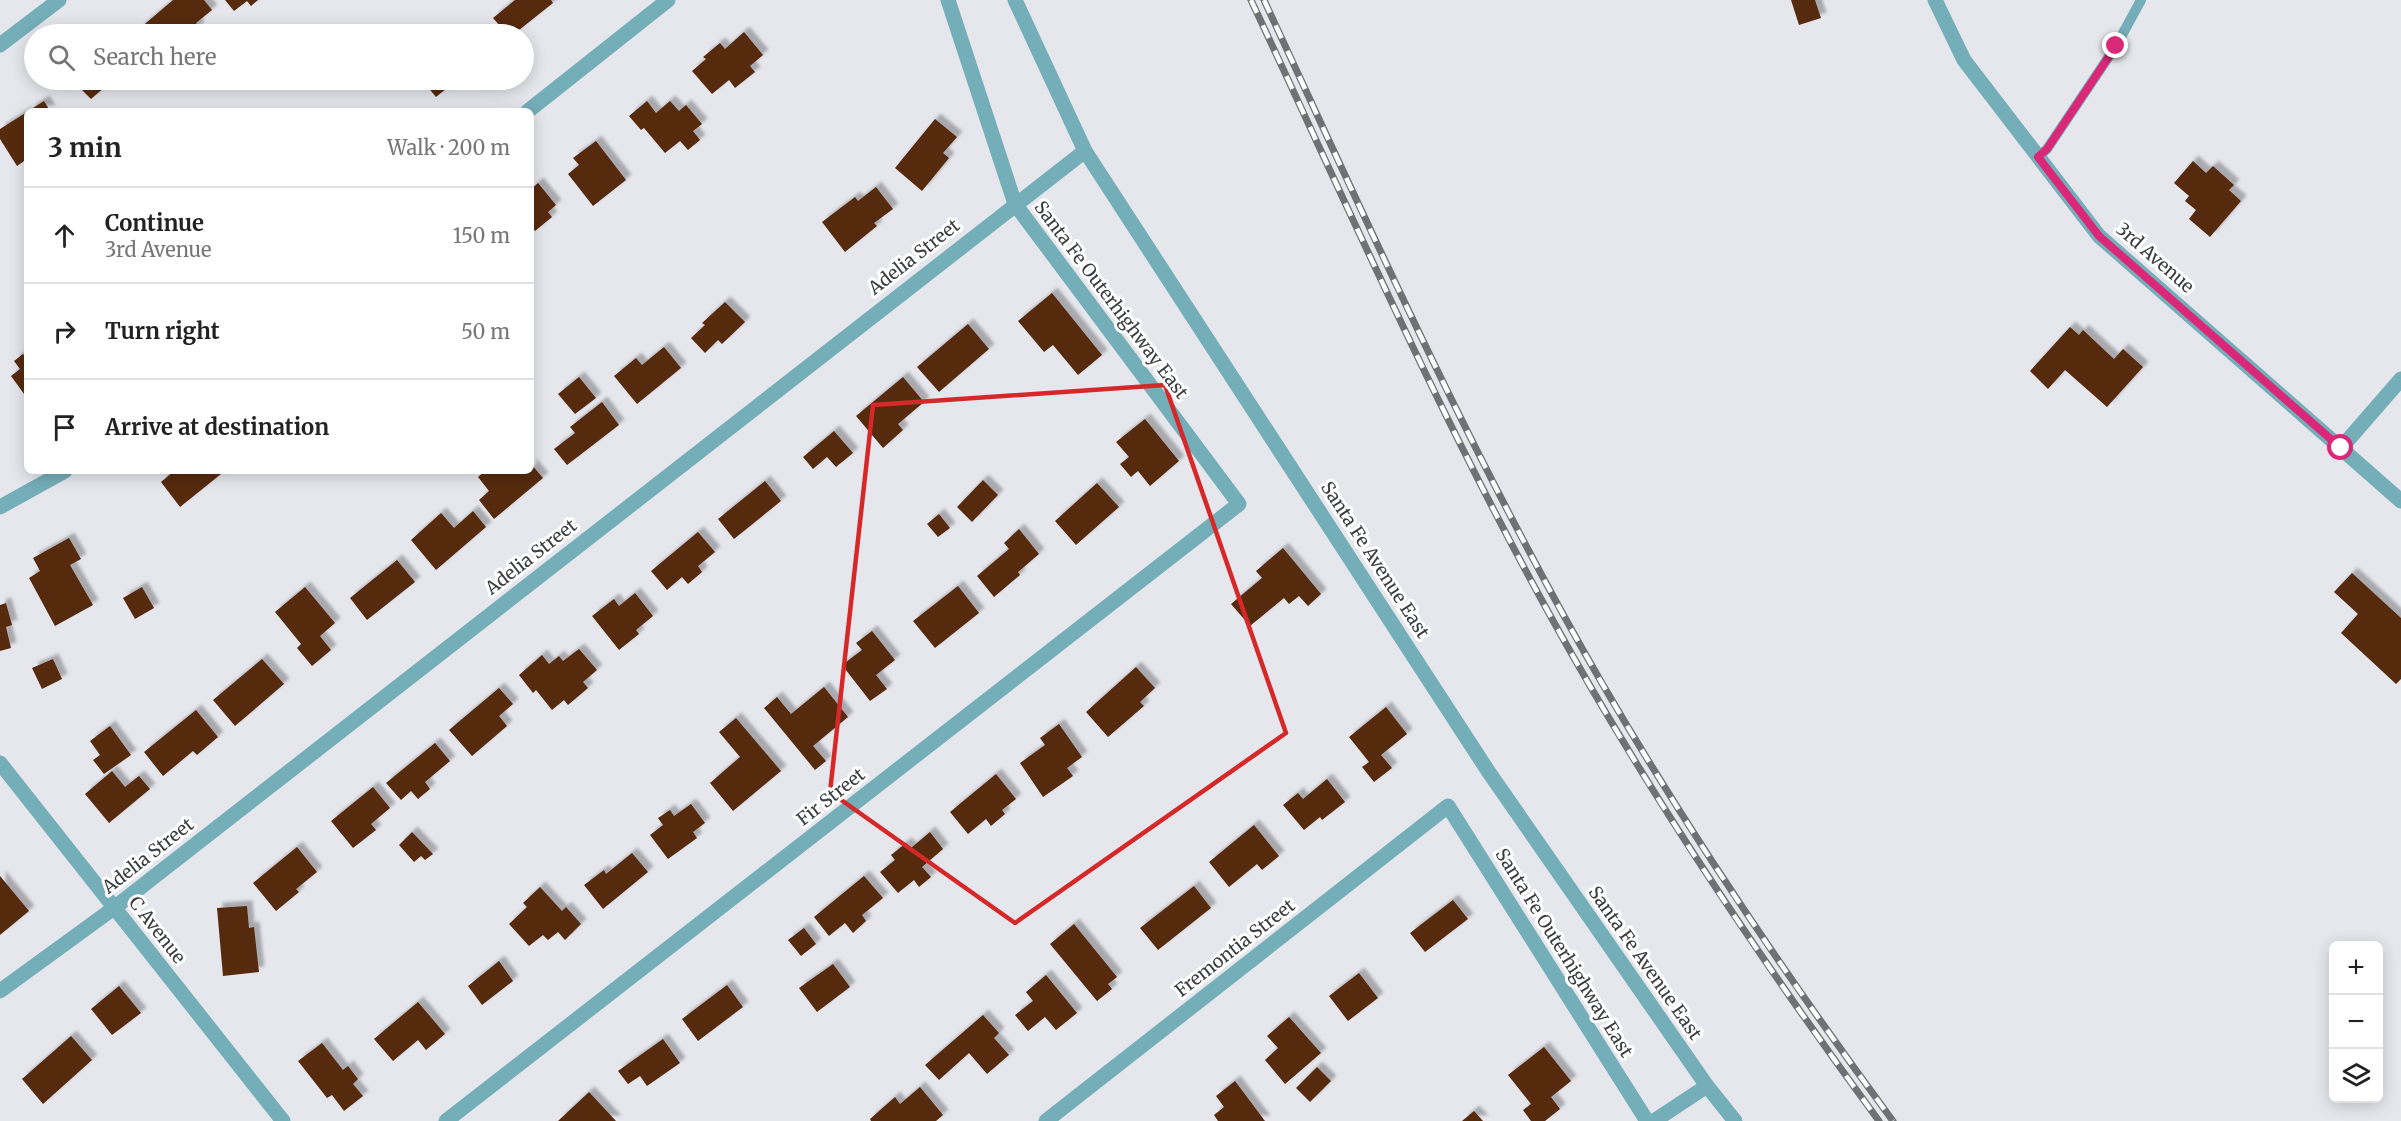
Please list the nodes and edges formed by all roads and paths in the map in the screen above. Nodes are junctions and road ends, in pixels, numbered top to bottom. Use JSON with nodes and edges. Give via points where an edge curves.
{"nodes":[{"id":1,"x":59,"y":0,"type":"edge"},
{"id":2,"x":668,"y":0,"type":"edge"},
{"id":3,"x":948,"y":0,"type":"edge"},
{"id":4,"x":1015,"y":0,"type":"edge"},
{"id":5,"x":1935,"y":0,"type":"edge"},
{"id":6,"x":2141,"y":0,"type":"edge"},
{"id":7,"x":28,"y":24,"type":"edge"},
{"id":8,"x":24,"y":27,"type":"edge"},
{"id":9,"x":0,"y":45,"type":"edge"},
{"id":10,"x":532,"y":108,"type":"edge"},
{"id":11,"x":1085,"y":151,"type":"junction"},
{"id":12,"x":2038,"y":157,"type":"junction"},
{"id":13,"x":1014,"y":204,"type":"junction"},
{"id":14,"x":2401,"y":379,"type":"edge"},
{"id":15,"x":2341,"y":448,"type":"junction"},
{"id":16,"x":60,"y":474,"type":"edge"},
{"id":17,"x":2401,"y":501,"type":"edge"},
{"id":18,"x":1239,"y":504,"type":"joint"},
{"id":19,"x":0,"y":507,"type":"edge"},
{"id":20,"x":0,"y":763,"type":"edge"},
{"id":21,"x":1448,"y":806,"type":"joint"},
{"id":22,"x":114,"y":908,"type":"junction"},
{"id":23,"x":0,"y":991,"type":"edge"},
{"id":24,"x":1707,"y":1086,"type":"junction"},
{"id":25,"x":283,"y":1121,"type":"edge"},
{"id":26,"x":446,"y":1121,"type":"edge"},
{"id":27,"x":1046,"y":1121,"type":"edge"},
{"id":28,"x":1647,"y":1121,"type":"edge"},
{"id":29,"x":1654,"y":1121,"type":"edge"},
{"id":30,"x":1735,"y":1121,"type":"edge"}],
"edges":[{"from":1,"to":7,"type":"street"},
{"from":2,"to":10,"type":"street"},
{"from":3,"to":13,"type":"street","name":"Santa Fe Outerhighway East"},
{"from":4,"to":11,"type":"street","name":"Santa Fe Avenue East"},
{"from":5,"to":12,"type":"street","name":"3rd Avenue","via":[[1964,60]]},
{"from":6,"to":12,"type":"lane","via":[[2116,46],[2054,140]]},
{"from":8,"to":9,"type":"street"},
{"from":11,"to":13,"type":"street","name":"Adelia Street"},
{"from":11,"to":24,"type":"street","name":"Santa Fe Avenue East","via":[[1488,771]]},
{"from":12,"to":15,"type":"street","name":"3rd Avenue","via":[[2099,236]]},
{"from":13,"to":18,"type":"street","name":"Santa Fe Outerhighway East"},
{"from":13,"to":22,"type":"street","name":"Adelia Street"},
{"from":14,"to":15,"type":"street"},
{"from":15,"to":17,"type":"street","name":"3rd Avenue"},
{"from":16,"to":19,"type":"street"},
{"from":18,"to":26,"type":"street","name":"Fir Street"},
{"from":20,"to":22,"type":"street","name":"C Avenue"},
{"from":21,"to":27,"type":"street","name":"Fremontia Street"},
{"from":21,"to":28,"type":"street","name":"Santa Fe Outerhighway East"},
{"from":22,"to":23,"type":"street","name":"Adelia Street"},
{"from":22,"to":25,"type":"street","name":"C Avenue"},
{"from":24,"to":29,"type":"street"},
{"from":24,"to":30,"type":"street","name":"Santa Fe Avenue East"}]}
